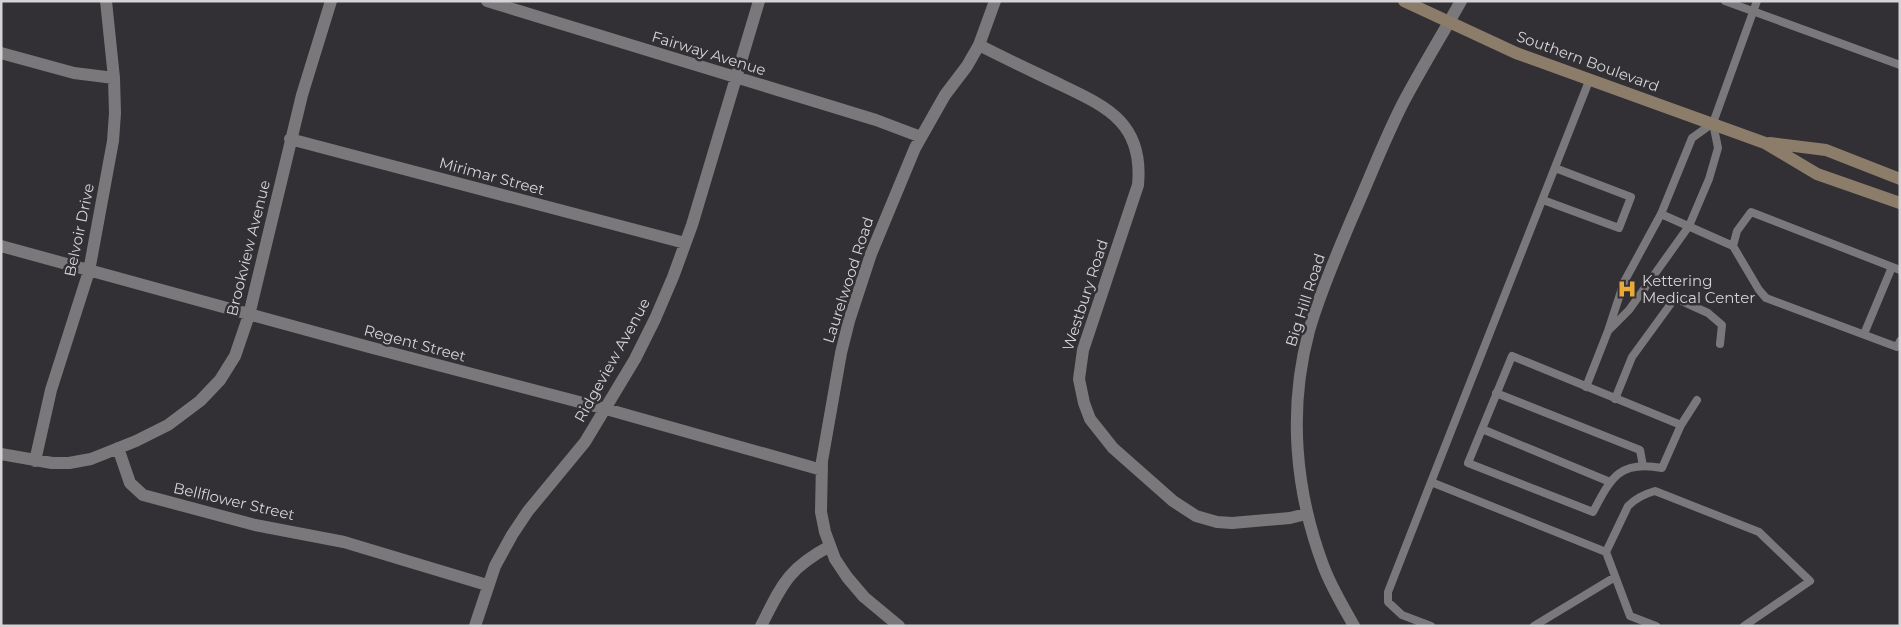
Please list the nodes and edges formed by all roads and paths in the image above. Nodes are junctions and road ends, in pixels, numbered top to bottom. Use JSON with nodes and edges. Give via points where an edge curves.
{"nodes":[{"id":1,"x":106,"y":1,"type":"edge"},
{"id":2,"x":331,"y":1,"type":"edge"},
{"id":3,"x":487,"y":1,"type":"edge"},
{"id":4,"x":759,"y":1,"type":"edge"},
{"id":5,"x":995,"y":1,"type":"edge"},
{"id":6,"x":1404,"y":1,"type":"edge"},
{"id":7,"x":1461,"y":1,"type":"edge"},
{"id":8,"x":1725,"y":1,"type":"edge"},
{"id":9,"x":1757,"y":1,"type":"edge"},
{"id":10,"x":1753,"y":11,"type":"junction"},
{"id":11,"x":1449,"y":22,"type":"junction"},
{"id":12,"x":979,"y":45,"type":"junction"},
{"id":13,"x":1,"y":53,"type":"edge"},
{"id":14,"x":1900,"y":65,"type":"edge"},
{"id":15,"x":114,"y":78,"type":"junction"},
{"id":16,"x":737,"y":78,"type":"junction"},
{"id":17,"x":1590,"y":81,"type":"junction"},
{"id":18,"x":1713,"y":123,"type":"junction"},
{"id":19,"x":921,"y":137,"type":"junction"},
{"id":20,"x":290,"y":139,"type":"junction"},
{"id":21,"x":1765,"y":143,"type":"junction"},
{"id":22,"x":1555,"y":168,"type":"junction"},
{"id":23,"x":1900,"y":179,"type":"edge"},
{"id":24,"x":1543,"y":200,"type":"junction"},
{"id":25,"x":1900,"y":203,"type":"edge"},
{"id":26,"x":1661,"y":214,"type":"junction"},
{"id":27,"x":1689,"y":226,"type":"junction"},
{"id":28,"x":685,"y":243,"type":"junction"},
{"id":29,"x":1,"y":246,"type":"edge"},
{"id":30,"x":1733,"y":246,"type":"junction"},
{"id":31,"x":1896,"y":268,"type":"edge"},
{"id":32,"x":89,"y":271,"type":"junction"},
{"id":33,"x":249,"y":315,"type":"junction"},
{"id":34,"x":1608,"y":332,"type":"junction"},
{"id":35,"x":1864,"y":334,"type":"junction"},
{"id":36,"x":1900,"y":341,"type":"edge"},
{"id":37,"x":1720,"y":344,"type":"dead end"},
{"id":38,"x":1586,"y":387,"type":"junction"},
{"id":39,"x":1496,"y":393,"type":"junction"},
{"id":40,"x":1616,"y":398,"type":"junction"},
{"id":41,"x":1697,"y":400,"type":"dead end"},
{"id":42,"x":606,"y":409,"type":"junction"},
{"id":43,"x":1681,"y":424,"type":"junction"},
{"id":44,"x":1482,"y":429,"type":"junction"},
{"id":45,"x":118,"y":448,"type":"junction"},
{"id":46,"x":1,"y":454,"type":"edge"},
{"id":47,"x":35,"y":461,"type":"junction"},
{"id":48,"x":1643,"y":466,"type":"junction"},
{"id":49,"x":822,"y":470,"type":"junction"},
{"id":50,"x":1431,"y":482,"type":"junction"},
{"id":51,"x":1610,"y":482,"type":"junction"},
{"id":52,"x":1306,"y":514,"type":"junction"},
{"id":53,"x":830,"y":546,"type":"junction"},
{"id":54,"x":1606,"y":552,"type":"junction"},
{"id":55,"x":1615,"y":577,"type":"junction"},
{"id":56,"x":487,"y":585,"type":"junction"},
{"id":57,"x":475,"y":626,"type":"edge"},
{"id":58,"x":761,"y":626,"type":"edge"},
{"id":59,"x":899,"y":626,"type":"edge"},
{"id":60,"x":1354,"y":626,"type":"edge"},
{"id":61,"x":1431,"y":626,"type":"edge"},
{"id":62,"x":1534,"y":626,"type":"edge"},
{"id":63,"x":1656,"y":626,"type":"edge"},
{"id":64,"x":1744,"y":626,"type":"edge"}],
"edges":[{"from":1,"to":15,"type":"street","name":"Belvoir Drive"},
{"from":2,"to":20,"type":"street","name":"Brookview Avenue"},
{"from":3,"to":16,"type":"street","name":"Fairway Avenue"},
{"from":4,"to":16,"type":"street","name":"Ridgeview Avenue"},
{"from":5,"to":12,"type":"street","name":"Laurelwood Road"},
{"from":6,"to":11,"type":"street","name":"Southern Boulevard"},
{"from":7,"to":11,"type":"street","name":"Big Hill Road"},
{"from":8,"to":10,"type":"lane"},
{"from":9,"to":10,"type":"lane"},
{"from":10,"to":14,"type":"lane"},
{"from":10,"to":18,"type":"lane"},
{"from":11,"to":17,"type":"street","name":"Southern Boulevard","via":[[1516,53]]},
{"from":11,"to":52,"type":"street","name":"Big Hill Road","via":[[1391,129],[1336,258],[1310,330],[1302,364],[1296,436]]},
{"from":12,"to":19,"type":"street","name":"Laurelwood Road"},
{"from":12,"to":52,"type":"street","name":"Westbury Road","via":[[1107,108],[1127,130],[1138,155],[1138,185],[1083,350],[1079,379],[1090,419],[1113,448],[1196,516],[1232,523]]},
{"from":13,"to":15,"type":"street","via":[[74,73]]},
{"from":15,"to":32,"type":"street","name":"Belvoir Drive","via":[[113,141]]},
{"from":16,"to":19,"type":"street","name":"Fairway Avenue"},
{"from":16,"to":28,"type":"street","name":"Ridgeview Avenue"},
{"from":17,"to":18,"type":"street","name":"Southern Boulevard"},
{"from":17,"to":22,"type":"lane"},
{"from":18,"to":21,"type":"street","name":"Southern Boulevard"},
{"from":18,"to":26,"type":"lane","via":[[1692,138]]},
{"from":18,"to":27,"type":"lane","via":[[1718,148]]},
{"from":19,"to":49,"type":"street","name":"Laurelwood Road","via":[[883,224],[849,321],[834,389]]},
{"from":20,"to":28,"type":"street","name":"Mirimar Street"},
{"from":20,"to":33,"type":"street","name":"Brookview Avenue"},
{"from":21,"to":23,"type":"street","name":"Southern Boulevard","via":[[1826,150]]},
{"from":21,"to":25,"type":"street","name":"Southern Boulevard","via":[[1817,174]]},
{"from":22,"to":24,"type":"lane"},
{"from":22,"to":24,"type":"lane","via":[[1631,197],[1619,228]]},
{"from":24,"to":50,"type":"lane"},
{"from":26,"to":27,"type":"lane"},
{"from":26,"to":34,"type":"lane","via":[[1624,282]]},
{"from":27,"to":30,"type":"lane"},
{"from":27,"to":34,"type":"lane","via":[[1629,310]]},
{"from":28,"to":42,"type":"street","name":"Ridgeview Avenue","via":[[655,319]]},
{"from":29,"to":32,"type":"street","name":"Regent Street"},
{"from":30,"to":31,"type":"lane","via":[[1737,231],[1751,212]]},
{"from":30,"to":35,"type":"lane","via":[[1766,298]]},
{"from":31,"to":35,"type":"lane"},
{"from":32,"to":33,"type":"street","name":"Regent Street"},
{"from":32,"to":47,"type":"street","name":"Belvoir Drive","via":[[51,390]]},
{"from":33,"to":42,"type":"street","name":"Regent Street"},
{"from":33,"to":45,"type":"street","name":"Brookview Avenue","via":[[235,356],[220,380],[200,401],[168,425]]},
{"from":34,"to":38,"type":"lane"},
{"from":35,"to":36,"type":"lane","via":[[1897,347]]},
{"from":37,"to":40,"type":"lane","via":[[1722,326],[1708,313],[1675,298],[1632,357]]},
{"from":38,"to":39,"type":"lane","via":[[1512,356]]},
{"from":38,"to":40,"type":"lane"},
{"from":39,"to":44,"type":"lane"},
{"from":39,"to":48,"type":"lane","via":[[1640,450]]},
{"from":40,"to":43,"type":"lane"},
{"from":41,"to":43,"type":"lane"},
{"from":42,"to":49,"type":"street","name":"Regent Street"},
{"from":42,"to":56,"type":"street","name":"Ridgeview Avenue","via":[[585,442],[528,511]]},
{"from":43,"to":48,"type":"lane","via":[[1662,468]]},
{"from":44,"to":51,"type":"lane"},
{"from":44,"to":51,"type":"lane","via":[[1468,463],[1593,512]]},
{"from":45,"to":47,"type":"street","via":[[92,459],[69,463]]},
{"from":45,"to":56,"type":"street","name":"Bellflower Street","via":[[130,483],[143,496],[255,525],[344,542]]},
{"from":46,"to":47,"type":"street"},
{"from":48,"to":51,"type":"lane","via":[[1620,472]]},
{"from":49,"to":53,"type":"street","name":"Laurelwood Road","via":[[821,512]]},
{"from":50,"to":54,"type":"lane"},
{"from":50,"to":61,"type":"lane","via":[[1388,592],[1388,602],[1402,615]]},
{"from":52,"to":60,"type":"street","name":"Big Hill Road","via":[[1323,566]]},
{"from":53,"to":58,"type":"street","via":[[793,571]]},
{"from":53,"to":59,"type":"street","name":"Laurelwood Road","via":[[847,577]]},
{"from":54,"to":55,"type":"lane"},
{"from":54,"to":64,"type":"lane","via":[[1628,506],[1644,494],[1655,492],[1759,532],[1810,581]]},
{"from":55,"to":62,"type":"lane"},
{"from":55,"to":63,"type":"lane","via":[[1630,616]]},
{"from":56,"to":57,"type":"street","name":"Ridgeview Avenue"}]}
